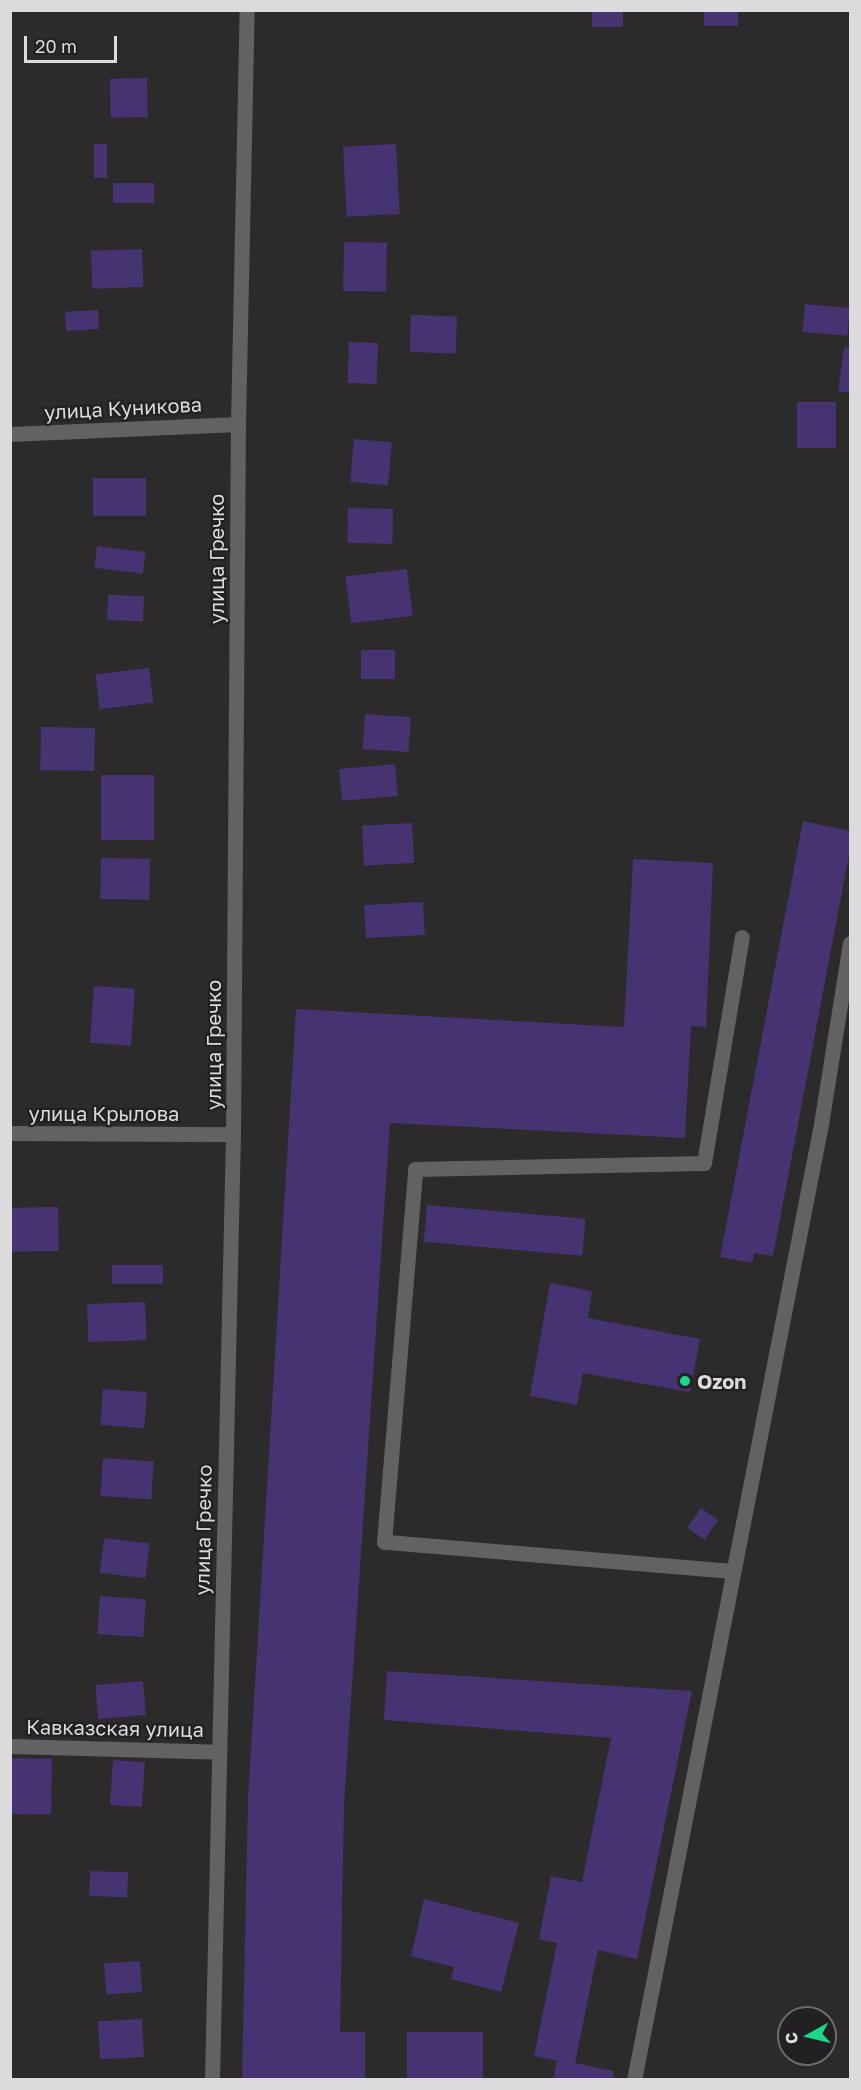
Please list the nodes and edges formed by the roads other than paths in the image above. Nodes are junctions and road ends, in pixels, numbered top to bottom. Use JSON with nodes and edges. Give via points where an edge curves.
{"nodes":[{"id":1,"x":247,"y":10,"type":"edge"},
{"id":2,"x":238,"y":423,"type":"junction"},
{"id":3,"x":10,"y":434,"type":"edge"},
{"id":4,"x":742,"y":937,"type":"dead end"},
{"id":5,"x":850,"y":943,"type":"edge"},
{"id":6,"x":10,"y":1133,"type":"edge"},
{"id":7,"x":233,"y":1134,"type":"junction"},
{"id":8,"x":732,"y":1571,"type":"junction"},
{"id":9,"x":10,"y":1746,"type":"edge"},
{"id":10,"x":219,"y":1752,"type":"junction"},
{"id":11,"x":212,"y":2079,"type":"edge"},
{"id":12,"x":634,"y":2079,"type":"edge"}],
"edges":[{"from":1,"to":2,"type":"street","name":"улица Гречко"},
{"from":2,"to":3,"type":"street","name":"улица Куникова"},
{"from":2,"to":7,"type":"street","name":"улица Гречко"},
{"from":4,"to":8,"type":"street","via":[[704,1163],[415,1169],[384,1542]]},
{"from":5,"to":8,"type":"street","via":[[821,1124]]},
{"from":6,"to":7,"type":"street","name":"улица Крылова"},
{"from":7,"to":10,"type":"street","name":"улица Гречко"},
{"from":8,"to":12,"type":"street"},
{"from":9,"to":10,"type":"street","name":"Кавказская улица"},
{"from":10,"to":11,"type":"street","name":"улица Гречко"}]}
